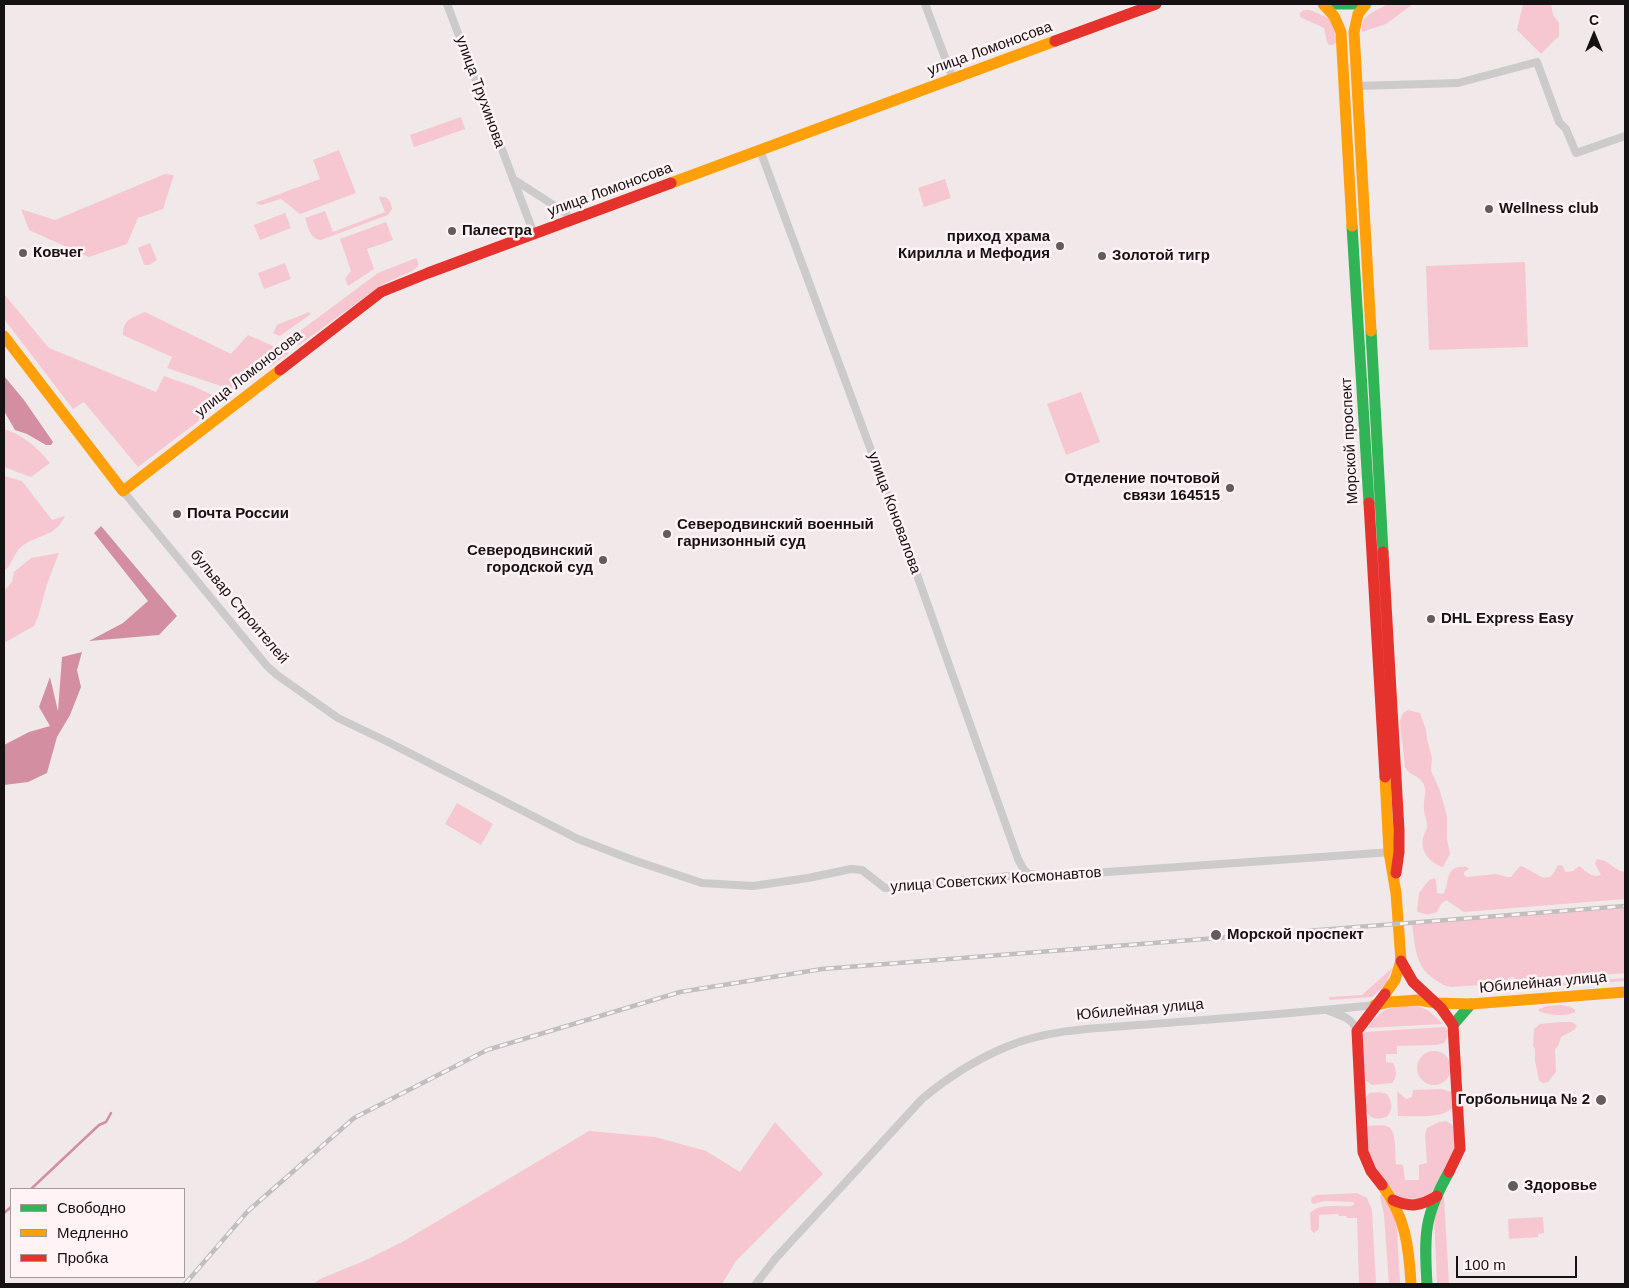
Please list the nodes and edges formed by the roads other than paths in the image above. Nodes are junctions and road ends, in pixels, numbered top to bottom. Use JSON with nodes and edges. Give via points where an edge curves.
{"nodes":[{"id":1,"x":447,"y":4,"type":"edge"},
{"id":2,"x":925,"y":4,"type":"edge"},
{"id":3,"x":1156,"y":4,"type":"edge"},
{"id":4,"x":1324,"y":4,"type":"edge"},
{"id":5,"x":1330,"y":4,"type":"edge"},
{"id":6,"x":1359,"y":4,"type":"edge"},
{"id":7,"x":1366,"y":4,"type":"edge"},
{"id":8,"x":953,"y":79,"type":"junction"},
{"id":9,"x":1344,"y":86,"type":"junction"},
{"id":10,"x":1357,"y":86,"type":"junction"},
{"id":11,"x":1625,"y":136,"type":"edge"},
{"id":12,"x":760,"y":150,"type":"junction"},
{"id":13,"x":513,"y":179,"type":"junction"},
{"id":14,"x":569,"y":220,"type":"junction"},
{"id":15,"x":534,"y":234,"type":"junction"},
{"id":16,"x":4,"y":336,"type":"edge"},
{"id":17,"x":1368,"y":384,"type":"junction"},
{"id":18,"x":1379,"y":457,"type":"junction"},
{"id":19,"x":1366,"y":458,"type":"junction"},
{"id":20,"x":123,"y":491,"type":"junction"},
{"id":21,"x":578,"y":839,"type":"joint"},
{"id":22,"x":1394,"y":852,"type":"junction"},
{"id":23,"x":1029,"y":874,"type":"junction"},
{"id":24,"x":1401,"y":961,"type":"junction"},
{"id":25,"x":1625,"y":992,"type":"edge"},
{"id":26,"x":1436,"y":1003,"type":"junction"},
{"id":27,"x":1471,"y":1004,"type":"junction"},
{"id":28,"x":1375,"y":1005,"type":"junction"},
{"id":29,"x":1327,"y":1010,"type":"junction"},
{"id":30,"x":1453,"y":1026,"type":"junction"},
{"id":31,"x":1357,"y":1031,"type":"junction"},
{"id":32,"x":1437,"y":1195,"type":"junction"},
{"id":33,"x":1393,"y":1200,"type":"junction"},
{"id":34,"x":1426,"y":1252,"type":"junction"},
{"id":35,"x":1409,"y":1253,"type":"junction"},
{"id":36,"x":756,"y":1284,"type":"edge"},
{"id":37,"x":1411,"y":1284,"type":"edge"},
{"id":38,"x":1427,"y":1284,"type":"edge"}],
"edges":[{"from":1,"to":13,"type":"street","name":"улица Трухинова"},
{"from":2,"to":8,"type":"street"},
{"from":3,"to":8,"type":"main road","name":"улица Ломоносова"},
{"from":4,"to":9,"type":"main road","name":"Морской проспект","via":[[1341,32]]},
{"from":5,"to":6,"type":"main road"},
{"from":7,"to":10,"type":"main road","name":"Морской проспект","via":[[1354,27]]},
{"from":8,"to":12,"type":"main road","name":"улица Ломоносова"},
{"from":9,"to":10,"type":"main road"},
{"from":9,"to":17,"type":"main road","name":"Морской проспект"},
{"from":10,"to":11,"type":"street","via":[[1458,83],[1538,62],[1559,122],[1566,129],[1576,153]]},
{"from":10,"to":17,"type":"main road","name":"Морской проспект"},
{"from":12,"to":14,"type":"main road","name":"улица Ломоносова"},
{"from":12,"to":23,"type":"street","name":"улица Коновалова","via":[[1018,859]]},
{"from":13,"to":14,"type":"street","via":[[566,213]]},
{"from":13,"to":15,"type":"street","name":"улица Трухинова"},
{"from":14,"to":15,"type":"main road","name":"улица Ломоносова"},
{"from":15,"to":20,"type":"main road","name":"улица Ломоносова","via":[[381,292]]},
{"from":16,"to":20,"type":"main road","name":"бульвар Строителей"},
{"from":17,"to":18,"type":"main road","name":"Морской проспект"},
{"from":17,"to":19,"type":"main road","name":"Морской проспект"},
{"from":18,"to":19,"type":"main road"},
{"from":18,"to":22,"type":"main road","name":"Морской проспект"},
{"from":19,"to":22,"type":"main road","name":"Морской проспект"},
{"from":20,"to":21,"type":"street","name":"бульвар Строителей","via":[[277,675],[338,718]]},
{"from":21,"to":23,"type":"street","name":"улица Советских Космонавтов","via":[[702,883],[753,886],[851,869],[862,870],[885,888]]},
{"from":22,"to":23,"type":"street","name":"улица Советских Космонавтов","via":[[1050,876]]},
{"from":22,"to":24,"type":"main road","name":"Морской проспект"},
{"from":24,"to":26,"type":"main road","name":"Морской проспект","via":[[1411,980]]},
{"from":24,"to":28,"type":"main road","name":"Морской проспект","via":[[1395,980]]},
{"from":25,"to":27,"type":"main road","name":"Юбилейная улица"},
{"from":26,"to":27,"type":"main road","name":"Юбилейная улица"},
{"from":26,"to":28,"type":"main road","name":"Юбилейная улица","via":[[1418,1000]]},
{"from":26,"to":30,"type":"main road","name":"Морской проспект"},
{"from":27,"to":30,"type":"main road"},
{"from":28,"to":29,"type":"street","name":"Юбилейная улица"},
{"from":28,"to":31,"type":"main road","name":"Морской проспект"},
{"from":29,"to":31,"type":"street","via":[[1345,1016]]},
{"from":29,"to":36,"type":"street","name":"Юбилейная улица","via":[[1073,1030],[1006,1047],[962,1069],[922,1099],[775,1259]]},
{"from":30,"to":32,"type":"main road","via":[[1460,1149]]},
{"from":31,"to":33,"type":"main road","via":[[1363,1152],[1375,1177]]},
{"from":32,"to":33,"type":"main road","via":[[1427,1203],[1413,1206]]},
{"from":32,"to":34,"type":"main road","via":[[1428,1218]]},
{"from":33,"to":35,"type":"main road"},
{"from":34,"to":35,"type":"main road","via":[[1413,1249]]},
{"from":34,"to":38,"type":"main road"},
{"from":35,"to":37,"type":"main road"}]}
